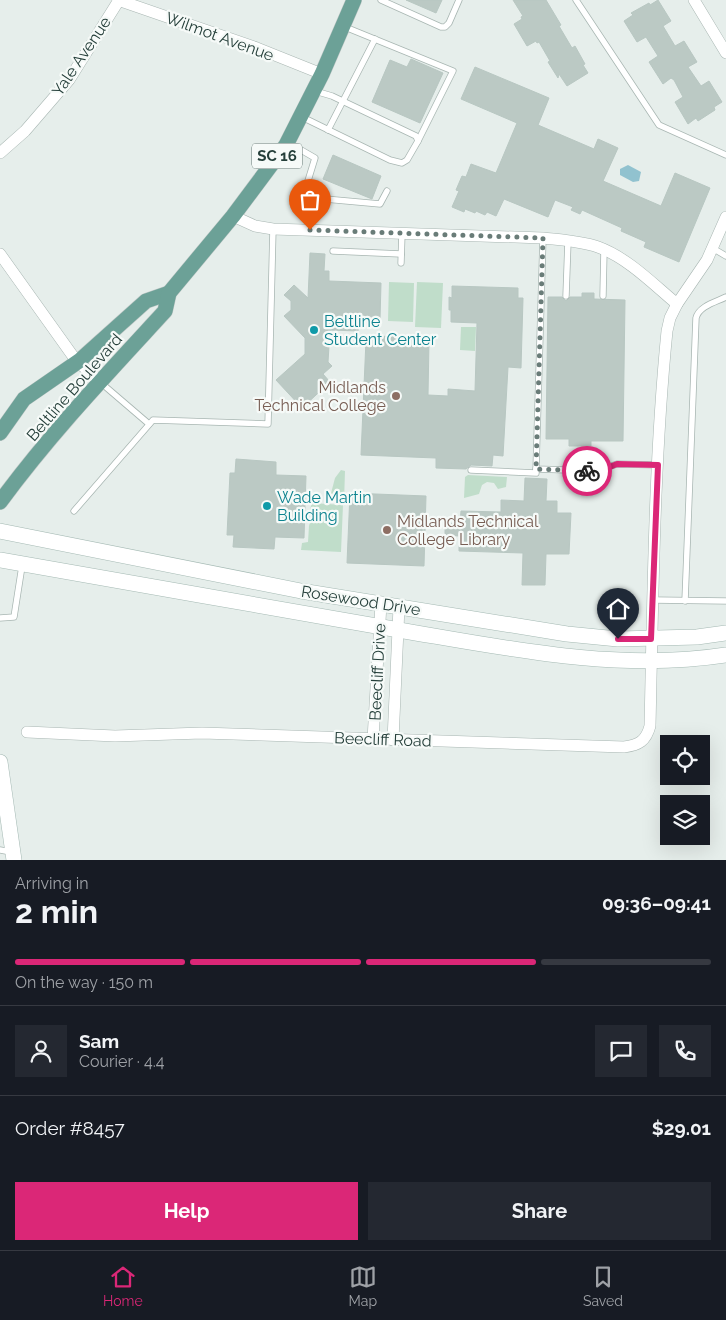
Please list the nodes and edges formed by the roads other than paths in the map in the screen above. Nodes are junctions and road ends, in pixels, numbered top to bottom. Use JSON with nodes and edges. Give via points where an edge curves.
{"nodes":[{"id":1,"x":118,"y":0,"type":"edge"},
{"id":2,"x":354,"y":0,"type":"edge"},
{"id":3,"x":459,"y":0,"type":"edge"},
{"id":4,"x":576,"y":0,"type":"edge"},
{"id":5,"x":694,"y":0,"type":"edge"},
{"id":6,"x":384,"y":1,"type":"edge"},
{"id":7,"x":343,"y":26,"type":"junction"},
{"id":8,"x":375,"y":38,"type":"junction"},
{"id":9,"x":726,"y":54,"type":"edge"},
{"id":10,"x":322,"y":74,"type":"junction"},
{"id":11,"x":313,"y":90,"type":"junction"},
{"id":12,"x":343,"y":101,"type":"junction"},
{"id":13,"x":300,"y":117,"type":"junction"},
{"id":14,"x":328,"y":130,"type":"junction"},
{"id":15,"x":418,"y":141,"type":"junction"},
{"id":16,"x":287,"y":142,"type":"junction"},
{"id":17,"x":0,"y":153,"type":"edge"},
{"id":18,"x":726,"y":155,"type":"edge"},
{"id":19,"x":387,"y":191,"type":"dead end"},
{"id":20,"x":233,"y":216,"type":"junction"},
{"id":21,"x":726,"y":217,"type":"edge"},
{"id":22,"x":273,"y":229,"type":"junction"},
{"id":23,"x":402,"y":233,"type":"junction"},
{"id":24,"x":543,"y":238,"type":"junction"},
{"id":25,"x":568,"y":241,"type":"junction"},
{"id":26,"x":714,"y":249,"type":"junction"},
{"id":27,"x":604,"y":250,"type":"junction"},
{"id":28,"x":333,"y":251,"type":"dead end"},
{"id":29,"x":0,"y":254,"type":"edge"},
{"id":30,"x":401,"y":254,"type":"junction"},
{"id":31,"x":726,"y":256,"type":"edge"},
{"id":32,"x":401,"y":263,"type":"dead end"},
{"id":33,"x":169,"y":293,"type":"junction"},
{"id":34,"x":566,"y":296,"type":"dead end"},
{"id":35,"x":603,"y":296,"type":"dead end"},
{"id":36,"x":726,"y":297,"type":"edge"},
{"id":37,"x":677,"y":304,"type":"junction"},
{"id":38,"x":78,"y":362,"type":"junction"},
{"id":39,"x":100,"y":382,"type":"junction"},
{"id":40,"x":24,"y":399,"type":"junction"},
{"id":41,"x":0,"y":416,"type":"edge"},
{"id":42,"x":149,"y":424,"type":"junction"},
{"id":43,"x":0,"y":433,"type":"edge"},
{"id":44,"x":658,"y":465,"type":"junction"},
{"id":45,"x":536,"y":469,"type":"junction"},
{"id":46,"x":471,"y":470,"type":"dead end"},
{"id":47,"x":0,"y":502,"type":"edge"},
{"id":48,"x":74,"y":511,"type":"dead end"},
{"id":49,"x":0,"y":531,"type":"edge"},
{"id":50,"x":0,"y":560,"type":"edge"},
{"id":51,"x":22,"y":564,"type":"junction"},
{"id":52,"x":653,"y":600,"type":"junction"},
{"id":53,"x":726,"y":601,"type":"edge"},
{"id":54,"x":685,"y":602,"type":"junction"},
{"id":55,"x":381,"y":604,"type":"junction"},
{"id":56,"x":399,"y":607,"type":"junction"},
{"id":57,"x":0,"y":618,"type":"edge"},
{"id":58,"x":379,"y":626,"type":"junction"},
{"id":59,"x":398,"y":629,"type":"junction"},
{"id":60,"x":726,"y":633,"type":"edge"},
{"id":61,"x":651,"y":649,"type":"junction"},
{"id":62,"x":726,"y":655,"type":"edge"},
{"id":63,"x":27,"y":732,"type":"dead end"},
{"id":64,"x":373,"y":739,"type":"junction"},
{"id":65,"x":393,"y":740,"type":"junction"},
{"id":66,"x":0,"y":762,"type":"edge"},
{"id":67,"x":9,"y":854,"type":"edge"}],
"edges":[{"from":1,"to":10,"type":"street","name":"Wilmot Avenue"},
{"from":1,"to":17,"type":"street","name":"Yale Avenue","via":[[70,80],[26,130]]},
{"from":2,"to":7,"type":"main road","name":"Beltline Boulevard","number":"SC 16"},
{"from":3,"to":6,"type":"lane","via":[[445,27]]},
{"from":4,"to":18,"type":"lane","via":[[659,125]]},
{"from":5,"to":9,"type":"street"},
{"from":7,"to":8,"type":"lane"},
{"from":7,"to":10,"type":"main road","name":"Beltline Boulevard","number":"SC 16"},
{"from":8,"to":12,"type":"lane"},
{"from":8,"to":15,"type":"lane","via":[[453,71]]},
{"from":10,"to":11,"type":"main road","name":"Beltline Boulevard","number":"SC 16"},
{"from":11,"to":12,"type":"lane"},
{"from":11,"to":13,"type":"main road","name":"Beltline Boulevard","number":"SC 16"},
{"from":12,"to":14,"type":"lane"},
{"from":12,"to":15,"type":"lane","via":[[416,136]]},
{"from":13,"to":14,"type":"lane"},
{"from":13,"to":16,"type":"main road","name":"Beltline Boulevard","number":"SC 16"},
{"from":14,"to":15,"type":"lane","via":[[390,160],[402,162],[407,160]]},
{"from":16,"to":19,"type":"lane","via":[[315,158],[303,197],[380,204]]},
{"from":16,"to":20,"type":"main road","name":"Beltline Boulevard","number":"SC 16"},
{"from":20,"to":22,"type":"street","via":[[255,226]]},
{"from":20,"to":33,"type":"main road","name":"Beltline Boulevard","number":"SC 16"},
{"from":21,"to":26,"type":"street","name":"Beecliff Road"},
{"from":22,"to":23,"type":"street"},
{"from":22,"to":42,"type":"lane","via":[[268,424],[153,420]]},
{"from":23,"to":24,"type":"street"},
{"from":23,"to":30,"type":"lane"},
{"from":24,"to":25,"type":"street"},
{"from":24,"to":45,"type":"lane"},
{"from":25,"to":27,"type":"street"},
{"from":25,"to":34,"type":"lane"},
{"from":26,"to":31,"type":"lane"},
{"from":26,"to":37,"type":"street","name":"Beecliff Road"},
{"from":27,"to":35,"type":"lane"},
{"from":27,"to":37,"type":"street","via":[[631,266]]},
{"from":28,"to":30,"type":"lane"},
{"from":29,"to":38,"type":"street"},
{"from":30,"to":32,"type":"lane"},
{"from":33,"to":38,"type":"main road","name":"Beltline Boulevard","via":[[146,301]]},
{"from":33,"to":39,"type":"main road","name":"Beltline Boulevard","number":"SC 16","via":[[165,311]]},
{"from":36,"to":54,"type":"lane","via":[[704,308],[696,318]]},
{"from":37,"to":44,"type":"street","name":"Beecliff Road","via":[[667,331]]},
{"from":38,"to":39,"type":"street"},
{"from":38,"to":40,"type":"main road","name":"Beltline Boulevard"},
{"from":39,"to":42,"type":"lane"},
{"from":39,"to":47,"type":"main road","name":"Beltline Boulevard","number":"SC 16"},
{"from":40,"to":41,"type":"main road"},
{"from":40,"to":43,"type":"main road","name":"Beltline Boulevard"},
{"from":42,"to":48,"type":"lane"},
{"from":44,"to":45,"type":"lane","via":[[617,464],[597,472]]},
{"from":44,"to":52,"type":"street","name":"Beecliff Road"},
{"from":45,"to":46,"type":"lane","via":[[536,473]]},
{"from":49,"to":55,"type":"main road","name":"Rosewood Drive"},
{"from":50,"to":51,"type":"main road","name":"Rosewood Drive"},
{"from":51,"to":57,"type":"lane","via":[[14,616]]},
{"from":51,"to":58,"type":"main road","name":"Rosewood Drive"},
{"from":52,"to":54,"type":"lane"},
{"from":52,"to":61,"type":"street","name":"Beecliff Road"},
{"from":53,"to":54,"type":"lane"},
{"from":55,"to":56,"type":"main road","name":"Rosewood Drive"},
{"from":55,"to":58,"type":"street","name":"Beecliff Drive"},
{"from":56,"to":59,"type":"street","name":"Beecliff Drive"},
{"from":56,"to":61,"type":"main road","name":"Rosewood Drive","via":[[618,639]]},
{"from":58,"to":59,"type":"main road","name":"Rosewood Drive"},
{"from":58,"to":64,"type":"street","name":"Beecliff Drive"},
{"from":59,"to":61,"type":"main road","name":"Rosewood Drive","via":[[518,650],[609,659]]},
{"from":59,"to":65,"type":"street","name":"Beecliff Drive"},
{"from":60,"to":61,"type":"main road","name":"Rosewood Drive"},
{"from":61,"to":62,"type":"main road","name":"Rosewood Drive","via":[[694,658]]},
{"from":61,"to":65,"type":"street","name":"Beecliff Road","via":[[650,726],[644,741],[635,745]]},
{"from":63,"to":64,"type":"street","name":"Beecliff Road","via":[[115,736],[202,733]]},
{"from":64,"to":65,"type":"street","name":"Beecliff Road"},
{"from":66,"to":67,"type":"main road"}]}
